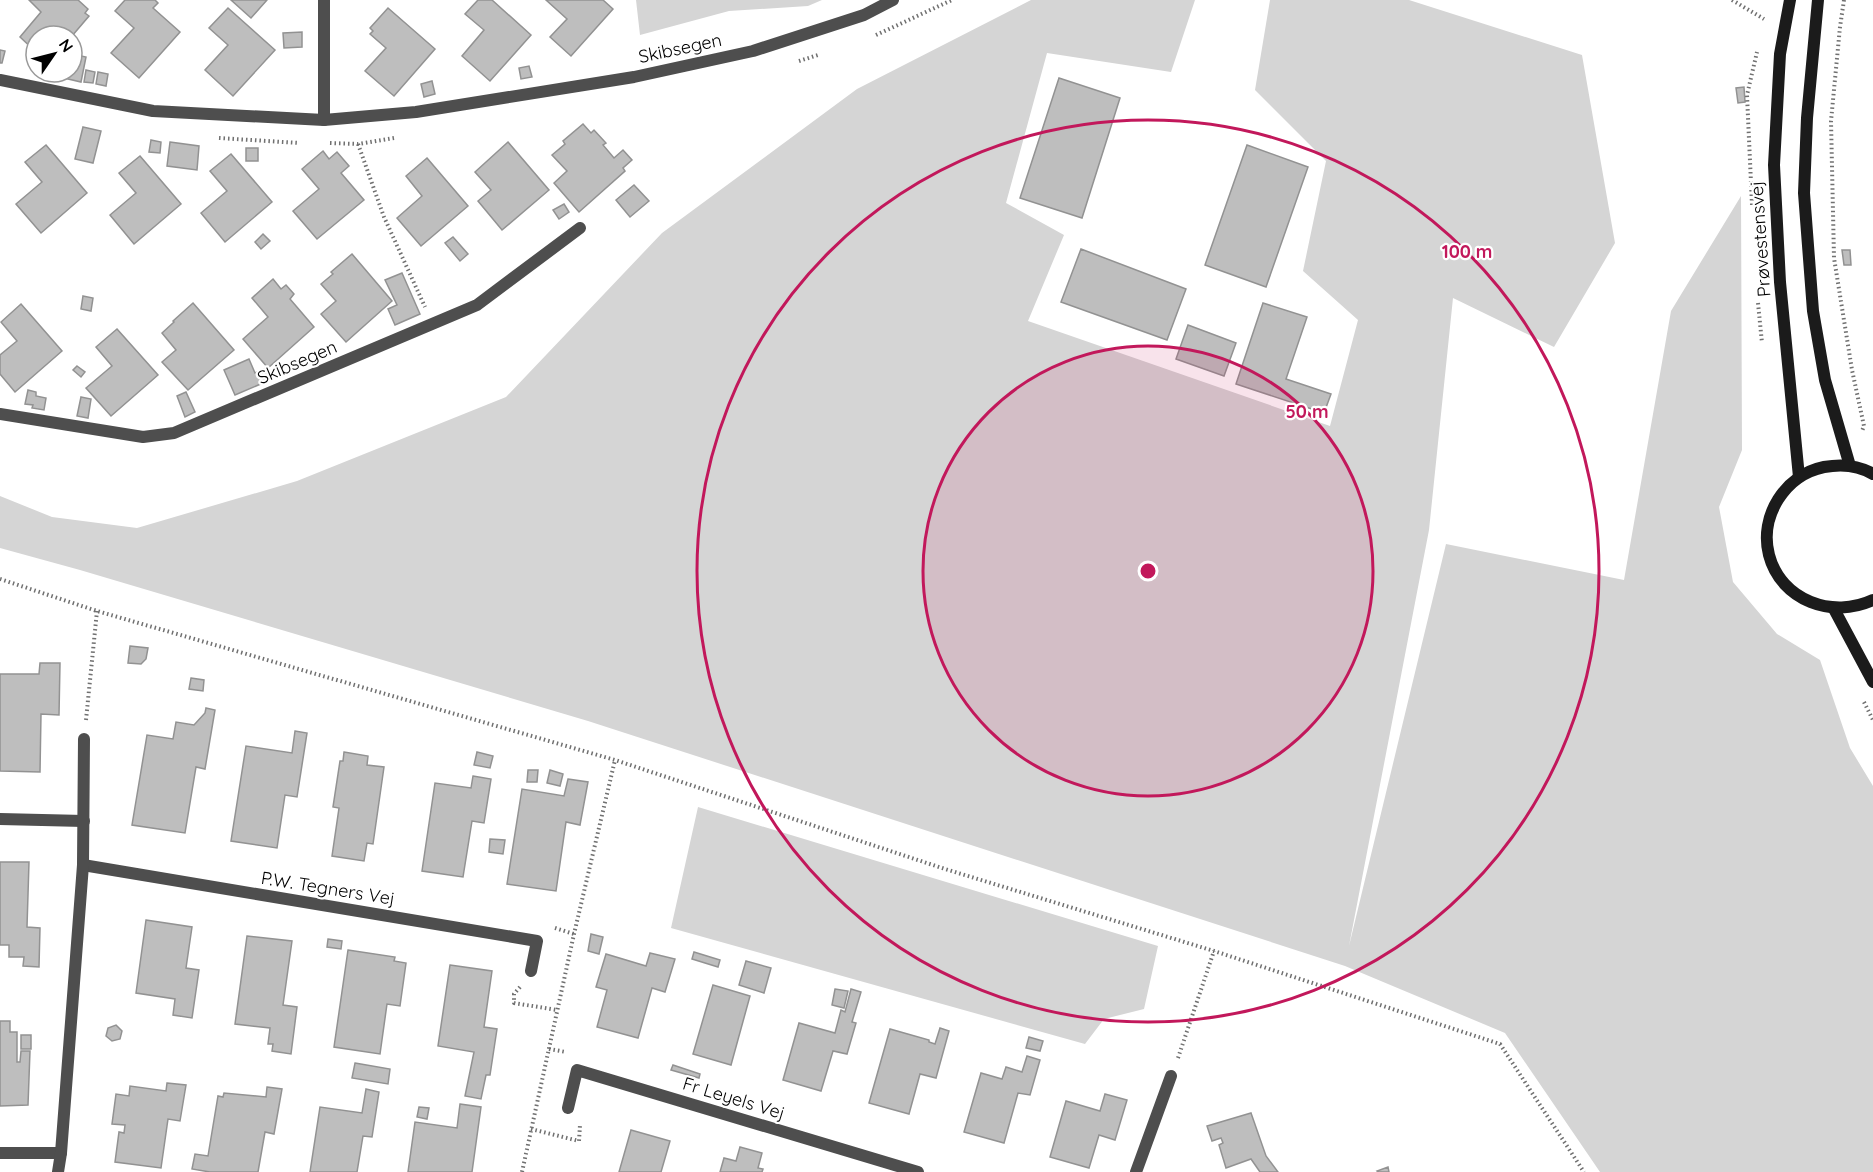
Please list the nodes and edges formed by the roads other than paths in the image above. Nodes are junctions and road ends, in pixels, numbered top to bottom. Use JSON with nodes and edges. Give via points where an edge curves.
{"nodes":[{"id":1,"x":324,"y":0,"type":"edge"},
{"id":2,"x":893,"y":0,"type":"edge"},
{"id":3,"x":1790,"y":0,"type":"edge"},
{"id":4,"x":1818,"y":0,"type":"edge"},
{"id":5,"x":0,"y":80,"type":"edge"},
{"id":6,"x":324,"y":120,"type":"junction"},
{"id":7,"x":580,"y":228,"type":"dead end"},
{"id":8,"x":0,"y":414,"type":"edge"},
{"id":9,"x":1850,"y":466,"type":"junction"},
{"id":10,"x":1873,"y":474,"type":"edge"},
{"id":11,"x":1799,"y":477,"type":"junction"},
{"id":12,"x":1873,"y":600,"type":"edge"},
{"id":13,"x":1834,"y":609,"type":"junction"},
{"id":14,"x":1873,"y":682,"type":"edge"},
{"id":15,"x":84,"y":739,"type":"road end"},
{"id":16,"x":0,"y":819,"type":"edge"},
{"id":17,"x":84,"y":821,"type":"junction"},
{"id":18,"x":83,"y":865,"type":"junction"},
{"id":19,"x":531,"y":971,"type":"road end"},
{"id":20,"x":1171,"y":1076,"type":"road end"},
{"id":21,"x":568,"y":1108,"type":"dead end"},
{"id":22,"x":0,"y":1153,"type":"edge"},
{"id":23,"x":61,"y":1153,"type":"junction"},
{"id":24,"x":57,"y":1172,"type":"edge"},
{"id":25,"x":918,"y":1172,"type":"edge"},
{"id":26,"x":1136,"y":1172,"type":"edge"}],
"edges":[{"from":1,"to":6,"type":"street"},
{"from":2,"to":6,"type":"street","name":"Skibsegen","via":[[864,15],[753,51],[634,76],[416,112]]},
{"from":3,"to":11,"type":"street","name":"Prøvestensvej","via":[[1780,54],[1774,165],[1780,282]]},
{"from":4,"to":9,"type":"street","via":[[1804,193],[1813,311],[1825,380]]},
{"from":5,"to":6,"type":"street","name":"Skibsegen","via":[[153,111]]},
{"from":7,"to":8,"type":"street","name":"Skibsegen","via":[[477,305],[174,433],[142,437]]},
{"from":9,"to":10,"type":"street"},
{"from":9,"to":11,"type":"street","via":[[1832,465]]},
{"from":11,"to":13,"type":"street","via":[[1782,492],[1772,511],[1767,533],[1769,555],[1778,575],[1793,592]]},
{"from":12,"to":13,"type":"street"},
{"from":13,"to":14,"type":"street"},
{"from":15,"to":17,"type":"street"},
{"from":16,"to":17,"type":"street"},
{"from":17,"to":18,"type":"street"},
{"from":18,"to":19,"type":"street","name":"P.W. Tegners Vej","via":[[537,941]]},
{"from":18,"to":23,"type":"street"},
{"from":20,"to":26,"type":"street"},
{"from":21,"to":25,"type":"street","name":"Fr Leyels Vej","via":[[577,1070]]},
{"from":22,"to":23,"type":"street"},
{"from":23,"to":24,"type":"street"}]}
